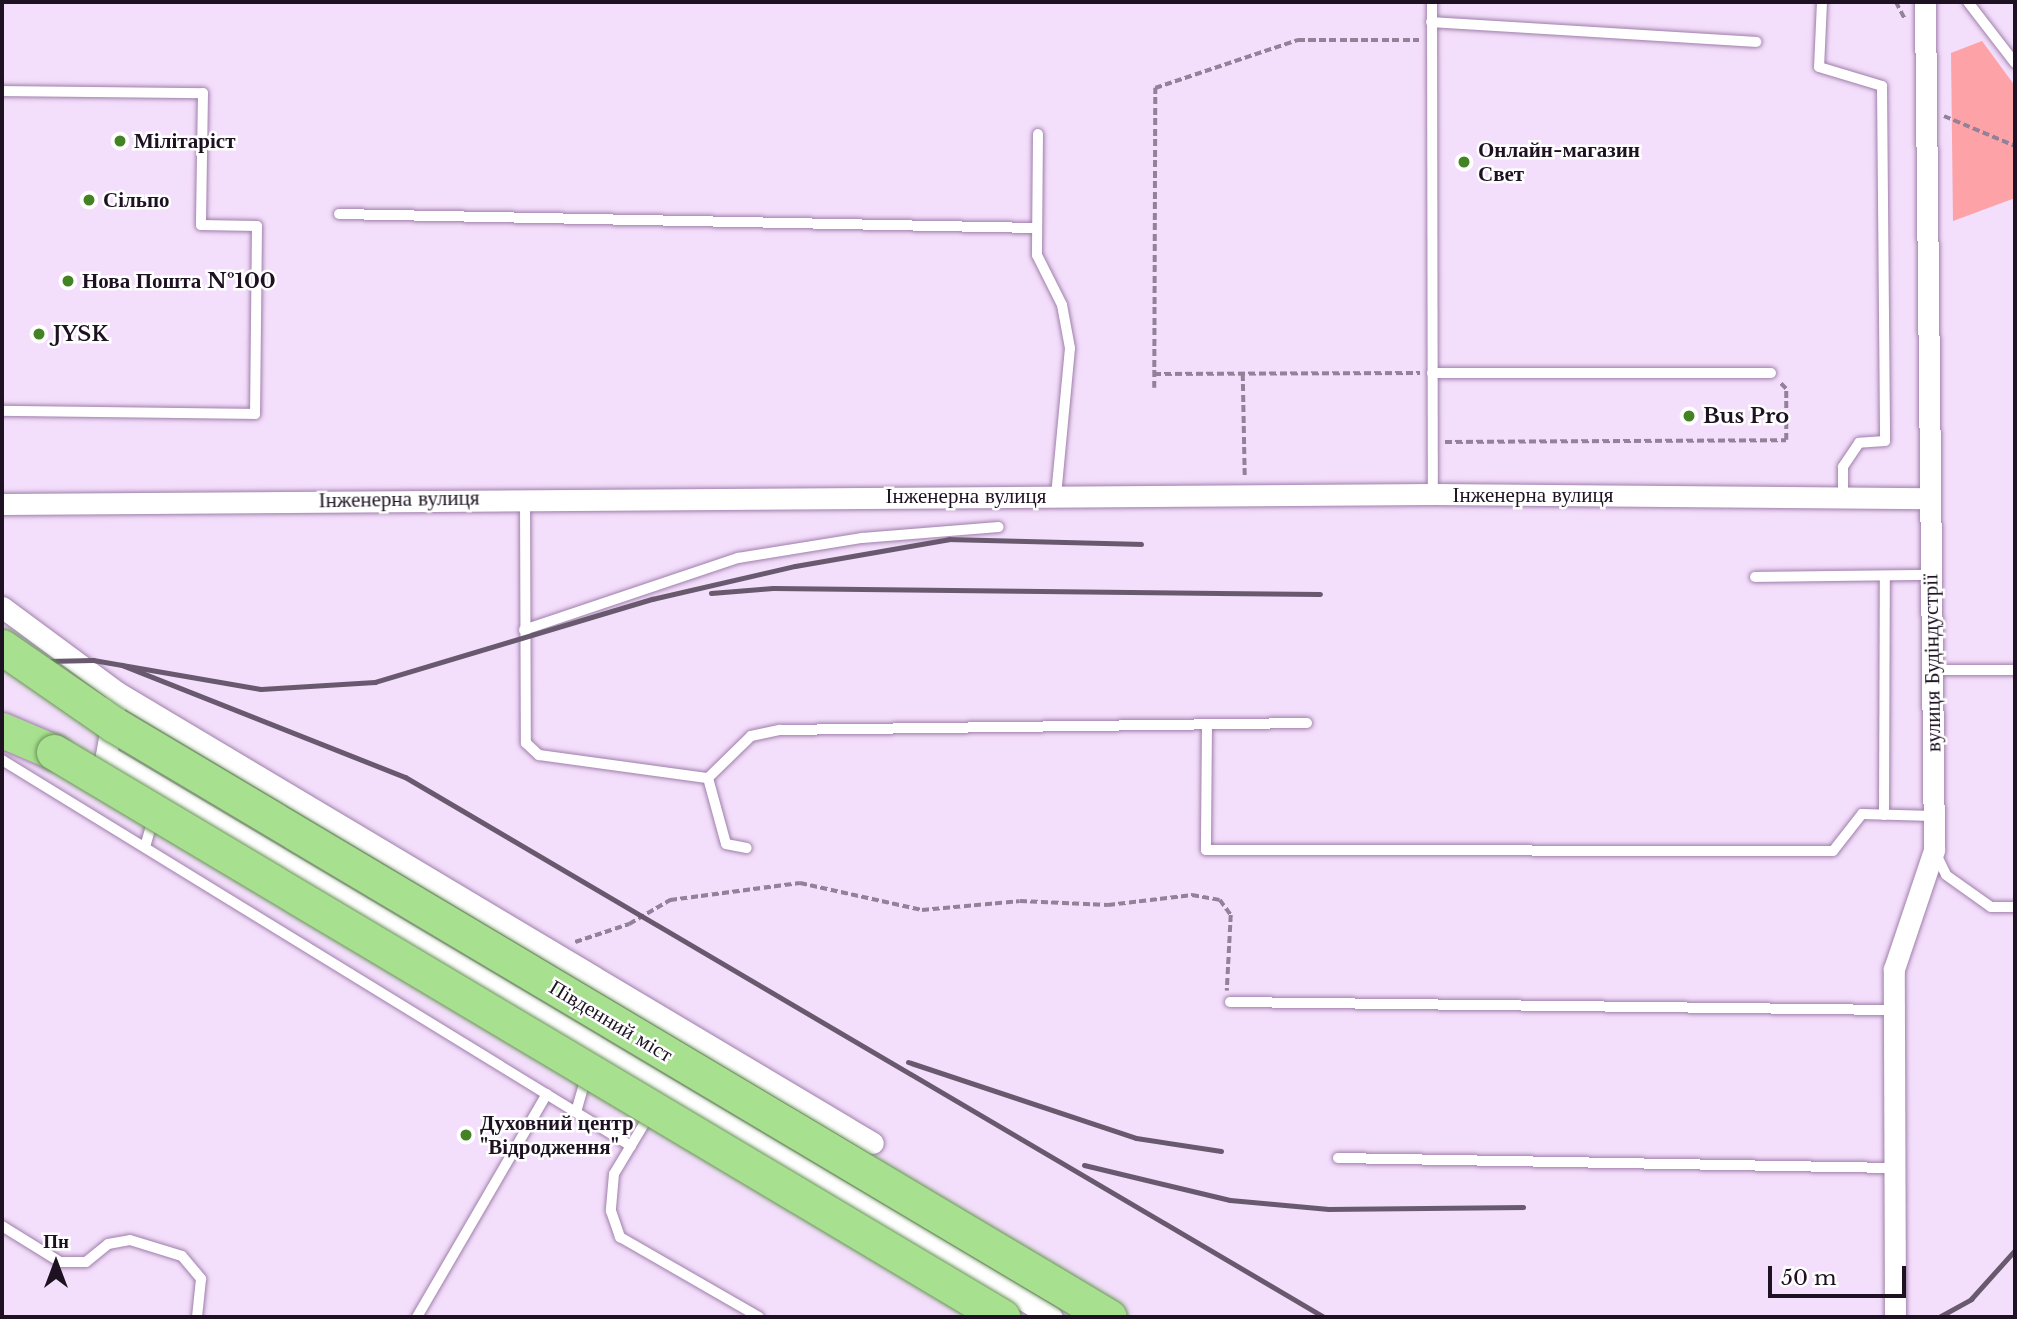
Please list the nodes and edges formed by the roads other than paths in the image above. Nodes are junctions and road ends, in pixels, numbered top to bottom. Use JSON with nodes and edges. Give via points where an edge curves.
{"nodes":[{"id":1,"x":1432,"y":2,"type":"edge"},
{"id":2,"x":1822,"y":2,"type":"edge"},
{"id":3,"x":1925,"y":2,"type":"edge"},
{"id":4,"x":1975,"y":4,"type":"edge"},
{"id":5,"x":1431,"y":22,"type":"junction"},
{"id":6,"x":1756,"y":43,"type":"dead end"},
{"id":7,"x":2015,"y":63,"type":"edge"},
{"id":8,"x":2,"y":91,"type":"edge"},
{"id":9,"x":1038,"y":134,"type":"dead end"},
{"id":10,"x":339,"y":214,"type":"dead end"},
{"id":11,"x":1037,"y":228,"type":"junction"},
{"id":12,"x":1432,"y":373,"type":"junction"},
{"id":13,"x":1771,"y":373,"type":"road end"},
{"id":14,"x":2,"y":411,"type":"edge"},
{"id":15,"x":1433,"y":494,"type":"junction"},
{"id":16,"x":1056,"y":496,"type":"junction"},
{"id":17,"x":525,"y":498,"type":"junction"},
{"id":18,"x":1843,"y":498,"type":"junction"},
{"id":19,"x":1930,"y":499,"type":"junction"},
{"id":20,"x":2,"y":504,"type":"edge"},
{"id":21,"x":999,"y":527,"type":"dead end"},
{"id":22,"x":1931,"y":575,"type":"junction"},
{"id":23,"x":1885,"y":576,"type":"junction"},
{"id":24,"x":1755,"y":577,"type":"dead end"},
{"id":25,"x":2,"y":607,"type":"edge"},
{"id":26,"x":524,"y":630,"type":"junction"},
{"id":27,"x":2,"y":647,"type":"edge"},
{"id":28,"x":1932,"y":670,"type":"junction"},
{"id":29,"x":2015,"y":670,"type":"edge"},
{"id":30,"x":115,"y":708,"type":"junction"},
{"id":31,"x":1307,"y":723,"type":"dead end"},
{"id":32,"x":1207,"y":724,"type":"junction"},
{"id":33,"x":2,"y":730,"type":"edge"},
{"id":34,"x":2,"y":760,"type":"edge"},
{"id":35,"x":708,"y":778,"type":"junction"},
{"id":36,"x":162,"y":788,"type":"junction"},
{"id":37,"x":1884,"y":815,"type":"junction"},
{"id":38,"x":1933,"y":816,"type":"junction"},
{"id":39,"x":145,"y":847,"type":"junction"},
{"id":40,"x":747,"y":848,"type":"dead end"},
{"id":41,"x":1934,"y":850,"type":"junction"},
{"id":42,"x":2015,"y":907,"type":"edge"},
{"id":43,"x":1230,"y":1002,"type":"road end"},
{"id":44,"x":1894,"y":1010,"type":"junction"},
{"id":45,"x":595,"y":1045,"type":"junction"},
{"id":46,"x":667,"y":1087,"type":"junction"},
{"id":47,"x":547,"y":1094,"type":"junction"},
{"id":48,"x":576,"y":1112,"type":"junction"},
{"id":49,"x":873,"y":1143,"type":"dead end"},
{"id":50,"x":631,"y":1146,"type":"junction"},
{"id":51,"x":1338,"y":1158,"type":"dead end"},
{"id":52,"x":1895,"y":1168,"type":"junction"},
{"id":53,"x":2,"y":1226,"type":"edge"},
{"id":54,"x":197,"y":1317,"type":"edge"},
{"id":55,"x":417,"y":1317,"type":"edge"},
{"id":56,"x":759,"y":1317,"type":"edge"},
{"id":57,"x":1002,"y":1317,"type":"edge"},
{"id":58,"x":1052,"y":1317,"type":"edge"},
{"id":59,"x":1110,"y":1317,"type":"edge"},
{"id":60,"x":1895,"y":1317,"type":"edge"}],
"edges":[{"from":1,"to":5,"type":"lane"},
{"from":2,"to":18,"type":"lane","via":[[1819,67],[1882,86],[1885,441],[1859,443],[1843,467]]},
{"from":3,"to":19,"type":"street","name":"вулиця Будіндустрії"},
{"from":4,"to":7,"type":"lane"},
{"from":5,"to":6,"type":"lane"},
{"from":5,"to":12,"type":"lane"},
{"from":8,"to":14,"type":"lane","via":[[203,93],[201,225],[257,226],[255,414]]},
{"from":9,"to":11,"type":"lane"},
{"from":10,"to":11,"type":"lane"},
{"from":11,"to":16,"type":"lane","via":[[1037,255],[1062,305],[1070,348]]},
{"from":12,"to":13,"type":"lane"},
{"from":12,"to":15,"type":"lane"},
{"from":15,"to":16,"type":"street","name":"Інженерна вулиця"},
{"from":15,"to":18,"type":"street","name":"Інженерна вулиця"},
{"from":16,"to":17,"type":"street","name":"Інженерна вулиця"},
{"from":17,"to":20,"type":"street","name":"Інженерна вулиця"},
{"from":17,"to":26,"type":"lane"},
{"from":18,"to":19,"type":"street","name":"Інженерна вулиця"},
{"from":19,"to":22,"type":"street","name":"вулиця Будіндустрії"},
{"from":21,"to":26,"type":"lane","via":[[862,538],[738,558]]},
{"from":22,"to":23,"type":"lane"},
{"from":22,"to":28,"type":"street","name":"вулиця Будіндустрії"},
{"from":23,"to":24,"type":"lane"},
{"from":23,"to":37,"type":"lane"},
{"from":25,"to":30,"type":"street"},
{"from":26,"to":35,"type":"lane","via":[[526,743],[539,755]]},
{"from":27,"to":30,"type":"highway","name":"Південний міст","bridge":true},
{"from":28,"to":29,"type":"lane"},
{"from":28,"to":38,"type":"street","name":"вулиця Будіндустрії"},
{"from":30,"to":36,"type":"street","via":[[106,755]]},
{"from":30,"to":49,"type":"street"},
{"from":30,"to":59,"type":"highway","name":"Південний міст","bridge":true},
{"from":31,"to":32,"type":"lane"},
{"from":32,"to":35,"type":"lane","via":[[780,730],[751,736]]},
{"from":32,"to":37,"type":"lane","via":[[1206,850],[1833,851],[1862,814]]},
{"from":33,"to":57,"type":"highway","bridge":true,"via":[[54,752]]},
{"from":34,"to":39,"type":"lane"},
{"from":35,"to":40,"type":"lane","via":[[726,844]]},
{"from":36,"to":39,"type":"lane"},
{"from":36,"to":45,"type":"street"},
{"from":37,"to":38,"type":"lane"},
{"from":38,"to":41,"type":"street","name":"вулиця Будіндустрії"},
{"from":39,"to":47,"type":"lane"},
{"from":41,"to":42,"type":"lane","via":[[1946,875],[1991,907]]},
{"from":41,"to":44,"type":"street","name":"вулиця Будіндустрії","via":[[1894,969]]},
{"from":43,"to":44,"type":"lane"},
{"from":44,"to":52,"type":"street","name":"вулиця Будіндустрії"},
{"from":45,"to":46,"type":"street"},
{"from":45,"to":48,"type":"lane"},
{"from":46,"to":50,"type":"lane"},
{"from":46,"to":58,"type":"street"},
{"from":47,"to":48,"type":"lane"},
{"from":47,"to":55,"type":"lane"},
{"from":48,"to":50,"type":"lane"},
{"from":50,"to":56,"type":"lane","via":[[614,1174],[611,1211],[620,1237]]},
{"from":51,"to":52,"type":"lane"},
{"from":52,"to":60,"type":"street","name":"вулиця Будіндустрії"},
{"from":53,"to":54,"type":"lane","via":[[60,1262],[86,1262],[108,1244],[130,1240],[182,1256],[201,1279]]}]}
